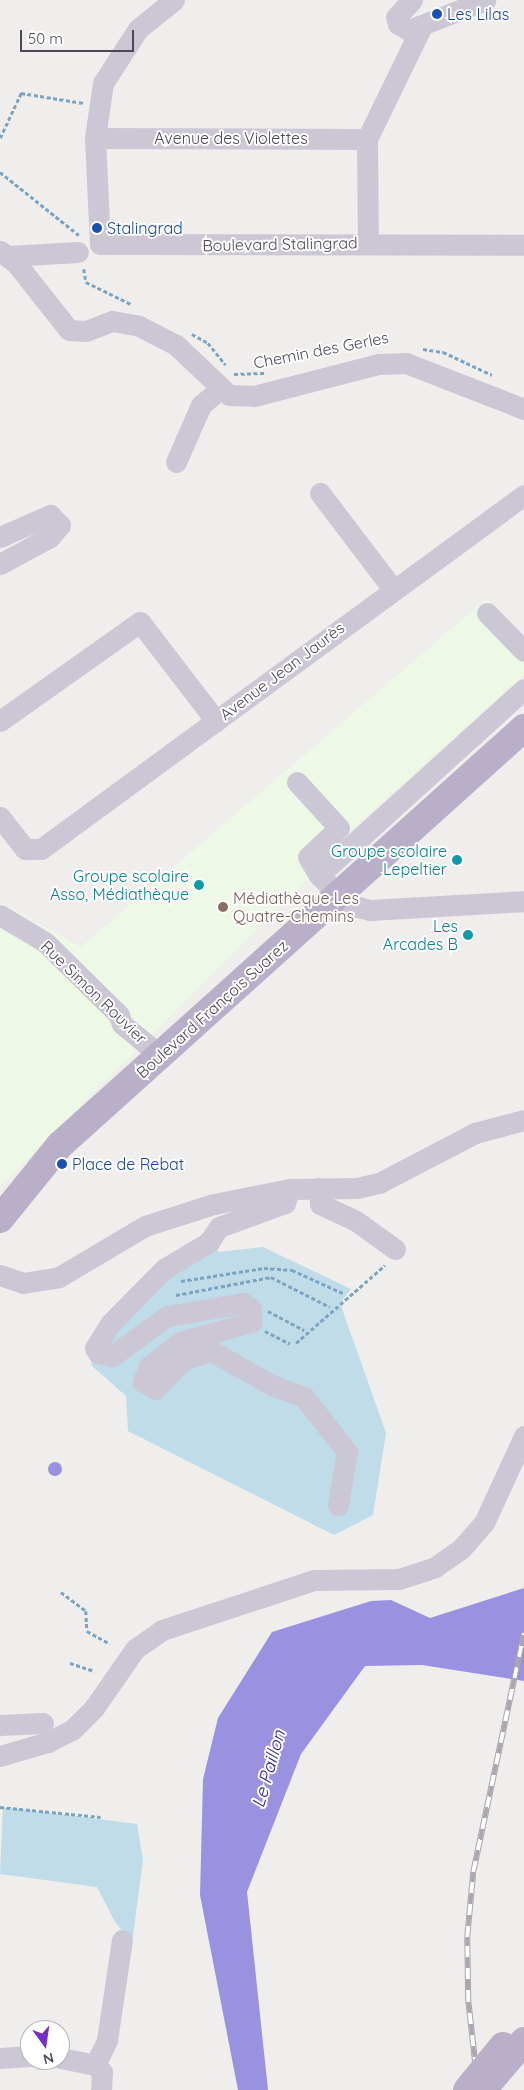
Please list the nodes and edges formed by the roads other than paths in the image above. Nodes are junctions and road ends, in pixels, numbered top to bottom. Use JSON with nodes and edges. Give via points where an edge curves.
{"nodes":[{"id":1,"x":174,"y":0,"type":"edge"},
{"id":2,"x":412,"y":0,"type":"edge"},
{"id":3,"x":485,"y":0,"type":"edge"},
{"id":4,"x":421,"y":28,"type":"junction"},
{"id":5,"x":95,"y":138,"type":"junction"},
{"id":6,"x":367,"y":138,"type":"junction"},
{"id":7,"x":368,"y":243,"type":"junction"},
{"id":8,"x":524,"y":245,"type":"edge"},
{"id":9,"x":4,"y":253,"type":"edge"},
{"id":10,"x":82,"y":253,"type":"road end"},
{"id":11,"x":219,"y":390,"type":"junction"},
{"id":12,"x":524,"y":408,"type":"edge"},
{"id":13,"x":176,"y":462,"type":"dead end"},
{"id":14,"x":320,"y":493,"type":"dead end"},
{"id":15,"x":524,"y":495,"type":"edge"},
{"id":16,"x":0,"y":537,"type":"edge"},
{"id":17,"x":0,"y":564,"type":"edge"},
{"id":18,"x":393,"y":589,"type":"junction"},
{"id":19,"x":487,"y":613,"type":"dead end"},
{"id":20,"x":524,"y":651,"type":"edge"},
{"id":21,"x":524,"y":689,"type":"edge"},
{"id":22,"x":0,"y":721,"type":"edge"},
{"id":23,"x":216,"y":721,"type":"junction"},
{"id":24,"x":524,"y":728,"type":"edge"},
{"id":25,"x":297,"y":782,"type":"dead end"},
{"id":26,"x":0,"y":817,"type":"edge"},
{"id":27,"x":319,"y":875,"type":"junction"},
{"id":28,"x":337,"y":896,"type":"junction"},
{"id":29,"x":524,"y":900,"type":"edge"},
{"id":30,"x":0,"y":915,"type":"edge"},
{"id":31,"x":161,"y":1056,"type":"junction"},
{"id":32,"x":524,"y":1120,"type":"edge"},
{"id":33,"x":319,"y":1188,"type":"junction"},
{"id":34,"x":290,"y":1189,"type":"junction"},
{"id":35,"x":0,"y":1219,"type":"edge"},
{"id":36,"x":396,"y":1249,"type":"road end"},
{"id":37,"x":0,"y":1276,"type":"edge"},
{"id":38,"x":524,"y":1436,"type":"edge"},
{"id":39,"x":338,"y":1505,"type":"dead end"},
{"id":40,"x":43,"y":1723,"type":"dead end"},
{"id":41,"x":0,"y":1725,"type":"edge"},
{"id":42,"x":0,"y":1756,"type":"edge"},
{"id":43,"x":122,"y":1940,"type":"dead end"},
{"id":44,"x":524,"y":2020,"type":"edge"},
{"id":45,"x":513,"y":2048,"type":"edge"},
{"id":46,"x":20,"y":2057,"type":"edge"},
{"id":47,"x":0,"y":2058,"type":"edge"},
{"id":48,"x":70,"y":2060,"type":"edge"},
{"id":49,"x":96,"y":2065,"type":"junction"},
{"id":50,"x":101,"y":2090,"type":"edge"},
{"id":51,"x":467,"y":2090,"type":"edge"},
{"id":52,"x":483,"y":2090,"type":"edge"}],
"edges":[{"from":1,"to":5,"type":"street","name":"Boulevard Stalingrad","via":[[138,29],[118,56],[103,83]]},
{"from":2,"to":4,"type":"street","via":[[399,10],[398,24],[409,30]]},
{"from":3,"to":4,"type":"street"},
{"from":4,"to":6,"type":"street"},
{"from":5,"to":6,"type":"street","name":"Avenue des Violettes"},
{"from":5,"to":7,"type":"street","name":"Boulevard Stalingrad","via":[[97,238],[105,247]]},
{"from":6,"to":7,"type":"street"},
{"from":7,"to":8,"type":"street","name":"Boulevard Stalingrad"},
{"from":9,"to":10,"type":"street"},
{"from":9,"to":11,"type":"street","via":[[69,330],[86,331],[112,321],[139,326],[176,345]]},
{"from":11,"to":12,"type":"street","via":[[238,397],[254,396],[379,364],[406,363]]},
{"from":11,"to":13,"type":"street","via":[[201,405]]},
{"from":14,"to":18,"type":"street"},
{"from":15,"to":18,"type":"street","name":"Avenue Jean Jaurès"},
{"from":16,"to":17,"type":"street","via":[[50,515],[60,525],[50,537]]},
{"from":18,"to":23,"type":"street","name":"Avenue Jean Jaurès"},
{"from":19,"to":20,"type":"street"},
{"from":21,"to":27,"type":"street"},
{"from":22,"to":23,"type":"street","via":[[132,623],[146,625]]},
{"from":23,"to":26,"type":"street","name":"Avenue Jean Jaurès","via":[[41,850],[24,849]]},
{"from":24,"to":28,"type":"main road","name":"Boulevard François Suarez"},
{"from":25,"to":27,"type":"street","via":[[339,828],[308,857]]},
{"from":27,"to":28,"type":"street"},
{"from":28,"to":29,"type":"street","via":[[370,910]]},
{"from":28,"to":31,"type":"main road","name":"Boulevard François Suarez"},
{"from":30,"to":31,"type":"street","name":"Rue Simon Rouvier","via":[[119,1015],[122,1024]]},
{"from":31,"to":35,"type":"main road","name":"Boulevard François Suarez","via":[[54,1151]]},
{"from":32,"to":33,"type":"street","via":[[475,1133],[379,1183]]},
{"from":33,"to":34,"type":"street"},
{"from":33,"to":36,"type":"street","via":[[320,1204],[356,1221]]},
{"from":34,"to":37,"type":"street","via":[[164,1218],[59,1277],[23,1283]]},
{"from":34,"to":39,"type":"street","via":[[285,1203],[219,1227],[209,1242],[164,1269],[110,1324],[95,1348],[98,1353],[112,1356],[156,1321],[198,1308],[231,1303],[251,1315],[180,1342],[149,1366],[143,1382],[155,1389],[183,1360],[211,1350],[274,1386],[304,1397],[347,1452]]},
{"from":38,"to":42,"type":"street","via":[[484,1523],[461,1549],[435,1567],[399,1579],[314,1580],[162,1630],[135,1648],[94,1708],[72,1730],[48,1742]]},
{"from":40,"to":41,"type":"street"},
{"from":43,"to":49,"type":"street","via":[[107,2040]]},
{"from":44,"to":45,"type":"main road"},
{"from":45,"to":51,"type":"main road","bridge":true},
{"from":45,"to":52,"type":"main road"},
{"from":46,"to":47,"type":"street"},
{"from":48,"to":49,"type":"street"},
{"from":49,"to":50,"type":"street","via":[[102,2072]]}]}
